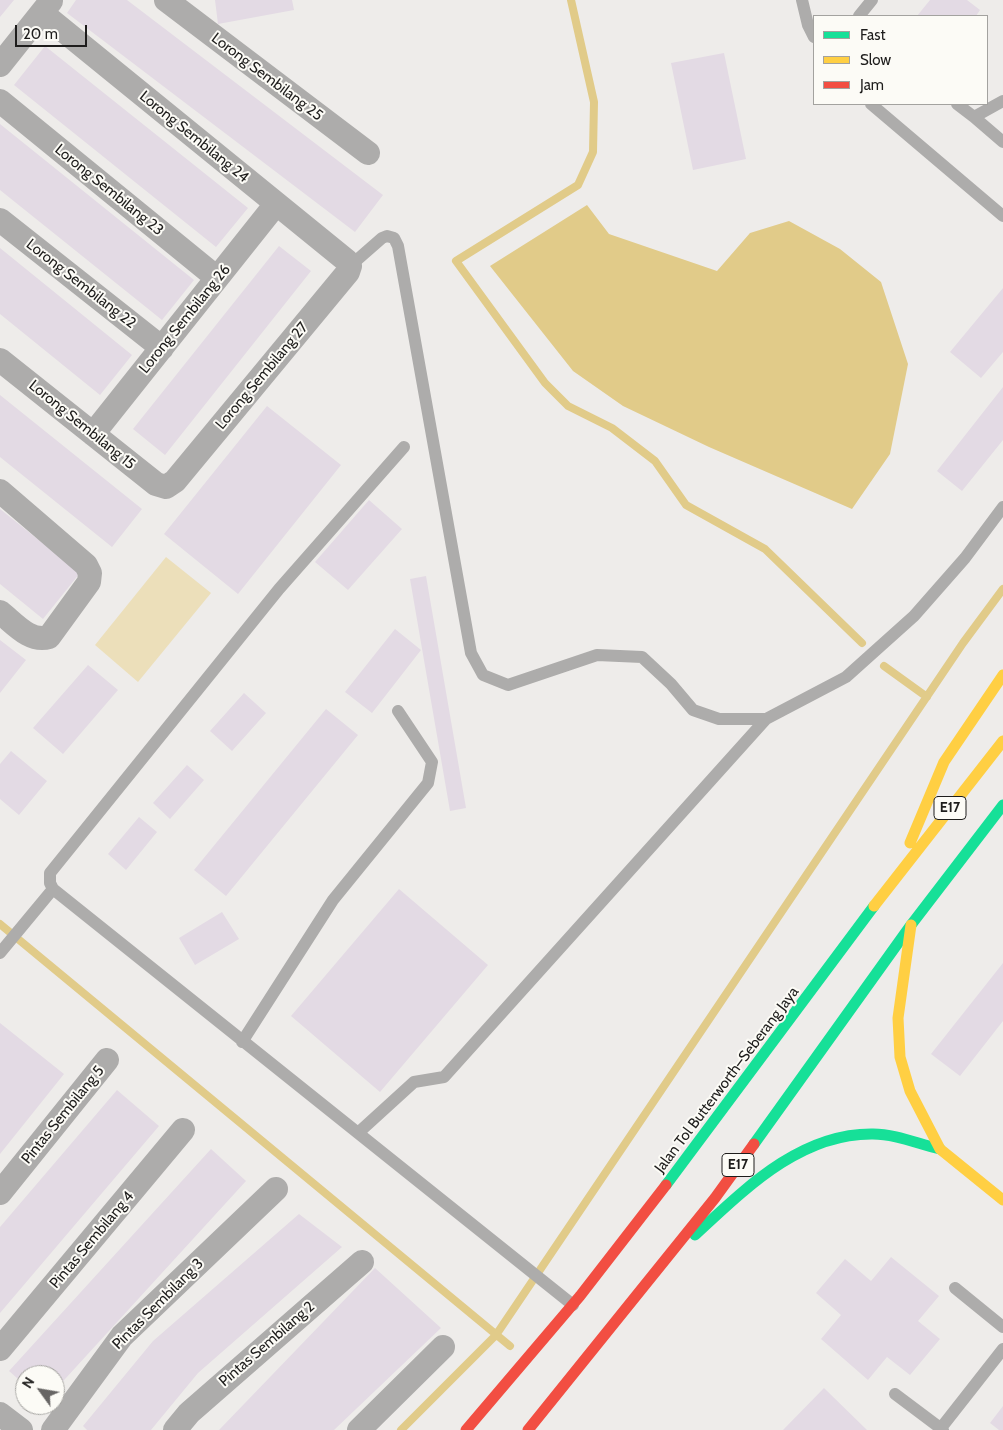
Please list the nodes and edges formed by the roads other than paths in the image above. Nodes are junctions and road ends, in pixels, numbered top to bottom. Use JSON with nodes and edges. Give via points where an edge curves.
{"nodes":[{"id":1,"x":166,"y":0,"type":"edge"},
{"id":2,"x":802,"y":0,"type":"edge"},
{"id":3,"x":47,"y":6,"type":"edge"},
{"id":4,"x":813,"y":35,"type":"edge"},
{"id":5,"x":0,"y":65,"type":"edge"},
{"id":6,"x":0,"y":101,"type":"edge"},
{"id":7,"x":1003,"y":102,"type":"edge"},
{"id":8,"x":872,"y":105,"type":"edge"},
{"id":9,"x":958,"y":105,"type":"edge"},
{"id":10,"x":974,"y":117,"type":"junction"},
{"id":11,"x":1003,"y":142,"type":"edge"},
{"id":12,"x":368,"y":153,"type":"dead end"},
{"id":13,"x":276,"y":204,"type":"junction"},
{"id":14,"x":1003,"y":216,"type":"edge"},
{"id":15,"x":0,"y":220,"type":"edge"},
{"id":16,"x":348,"y":264,"type":"junction"},
{"id":17,"x":217,"y":278,"type":"junction"},
{"id":18,"x":162,"y":348,"type":"junction"},
{"id":19,"x":0,"y":360,"type":"edge"},
{"id":20,"x":93,"y":434,"type":"junction"},
{"id":21,"x":404,"y":447,"type":"dead end"},
{"id":22,"x":166,"y":487,"type":"joint"},
{"id":23,"x":0,"y":491,"type":"edge"},
{"id":24,"x":1003,"y":507,"type":"edge"},
{"id":25,"x":0,"y":612,"type":"edge"},
{"id":26,"x":1003,"y":675,"type":"edge"},
{"id":27,"x":398,"y":711,"type":"dead end"},
{"id":28,"x":766,"y":719,"type":"junction"},
{"id":29,"x":1003,"y":741,"type":"edge"},
{"id":30,"x":1003,"y":805,"type":"edge"},
{"id":31,"x":981,"y":855,"type":"dead end"},
{"id":32,"x":898,"y":875,"type":"junction"},
{"id":33,"x":54,"y":889,"type":"junction"},
{"id":34,"x":936,"y":892,"type":"junction"},
{"id":35,"x":911,"y":925,"type":"junction"},
{"id":36,"x":0,"y":953,"type":"edge"},
{"id":37,"x":242,"y":1042,"type":"junction"},
{"id":38,"x":107,"y":1060,"type":"dead end"},
{"id":39,"x":183,"y":1130,"type":"dead end"},
{"id":40,"x":358,"y":1133,"type":"junction"},
{"id":41,"x":940,"y":1149,"type":"junction"},
{"id":42,"x":276,"y":1189,"type":"dead end"},
{"id":43,"x":0,"y":1193,"type":"edge"},
{"id":44,"x":1003,"y":1200,"type":"edge"},
{"id":45,"x":362,"y":1262,"type":"dead end"},
{"id":46,"x":664,"y":1262,"type":"junction"},
{"id":47,"x":955,"y":1288,"type":"dead end"},
{"id":48,"x":573,"y":1305,"type":"junction"},
{"id":49,"x":1003,"y":1327,"type":"edge"},
{"id":50,"x":444,"y":1347,"type":"dead end"},
{"id":51,"x":0,"y":1349,"type":"edge"},
{"id":52,"x":1003,"y":1349,"type":"edge"},
{"id":53,"x":895,"y":1394,"type":"dead end"},
{"id":54,"x":534,"y":1427,"type":"edge"},
{"id":55,"x":942,"y":1429,"type":"edge"},
{"id":56,"x":53,"y":1430,"type":"edge"},
{"id":57,"x":175,"y":1430,"type":"edge"},
{"id":58,"x":359,"y":1430,"type":"edge"},
{"id":59,"x":466,"y":1430,"type":"edge"}],
"edges":[{"from":1,"to":12,"type":"street","name":"Lorong Sembilang 25"},
{"from":2,"to":4,"type":"lane"},
{"from":3,"to":5,"type":"street"},
{"from":3,"to":13,"type":"street","name":"Lorong Sembilang 24"},
{"from":6,"to":17,"type":"street","name":"Lorong Sembilang 23"},
{"from":7,"to":10,"type":"lane"},
{"from":8,"to":14,"type":"lane"},
{"from":9,"to":10,"type":"lane"},
{"from":10,"to":11,"type":"lane"},
{"from":13,"to":16,"type":"street","name":"Lorong Sembilang 24"},
{"from":13,"to":17,"type":"street","name":"Lorong Sembilang 26"},
{"from":15,"to":18,"type":"street","name":"Lorong Sembilang 22"},
{"from":16,"to":22,"type":"street","name":"Lorong Sembilang 27","via":[[348,272]]},
{"from":16,"to":28,"type":"lane","via":[[382,238],[394,238],[400,255],[471,653],[483,675],[508,685],[597,655],[642,657],[693,710],[719,719]]},
{"from":17,"to":18,"type":"street","name":"Lorong Sembilang 26"},
{"from":18,"to":20,"type":"street","name":"Lorong Sembilang 26"},
{"from":19,"to":20,"type":"street","name":"Lorong Sembilang 15"},
{"from":20,"to":22,"type":"street","name":"Lorong Sembilang 15","via":[[156,484]]},
{"from":21,"to":33,"type":"lane","via":[[279,589],[50,873]]},
{"from":23,"to":25,"type":"street","via":[[86,565],[90,573],[89,582],[49,637],[32,637]]},
{"from":24,"to":28,"type":"lane","via":[[965,558],[914,616],[846,677]]},
{"from":26,"to":32,"type":"main road","via":[[944,762]]},
{"from":27,"to":37,"type":"lane","via":[[432,762],[428,783],[333,900]]},
{"from":28,"to":40,"type":"lane","via":[[444,1077],[414,1082]]},
{"from":29,"to":32,"type":"main road","name":"Jalan Tol Butterworth–Seberang Jaya","number":"E17"},
{"from":30,"to":34,"type":"main road","number":"E17"},
{"from":31,"to":34,"type":"main road"},
{"from":32,"to":48,"type":"main road","name":"Jalan Tol Butterworth–Seberang Jaya","number":"E17","via":[[667,1186]]},
{"from":33,"to":36,"type":"lane"},
{"from":33,"to":37,"type":"lane"},
{"from":34,"to":35,"type":"main road","number":"E17"},
{"from":35,"to":41,"type":"main road","via":[[898,1018],[900,1057],[910,1091]]},
{"from":35,"to":46,"type":"main road","number":"E17","via":[[721,1190]]},
{"from":37,"to":40,"type":"lane"},
{"from":38,"to":43,"type":"street","name":"Pintas Sembilang 5"},
{"from":39,"to":51,"type":"street","name":"Pintas Sembilang 4"},
{"from":40,"to":48,"type":"lane"},
{"from":41,"to":44,"type":"main road"},
{"from":41,"to":46,"type":"main road","via":[[873,1134],[842,1136],[817,1144],[753,1183]]},
{"from":42,"to":56,"type":"street","name":"Pintas Sembilang 3","via":[[122,1336]]},
{"from":45,"to":57,"type":"street","name":"Pintas Sembilang 2","via":[[189,1413]]},
{"from":46,"to":54,"type":"main road","number":"E17"},
{"from":47,"to":49,"type":"lane"},
{"from":48,"to":59,"type":"main road","name":"Jalan Tol Butterworth–Seberang Jaya","number":"E17"},
{"from":50,"to":58,"type":"street"},
{"from":52,"to":55,"type":"lane"},
{"from":53,"to":55,"type":"lane"}]}
